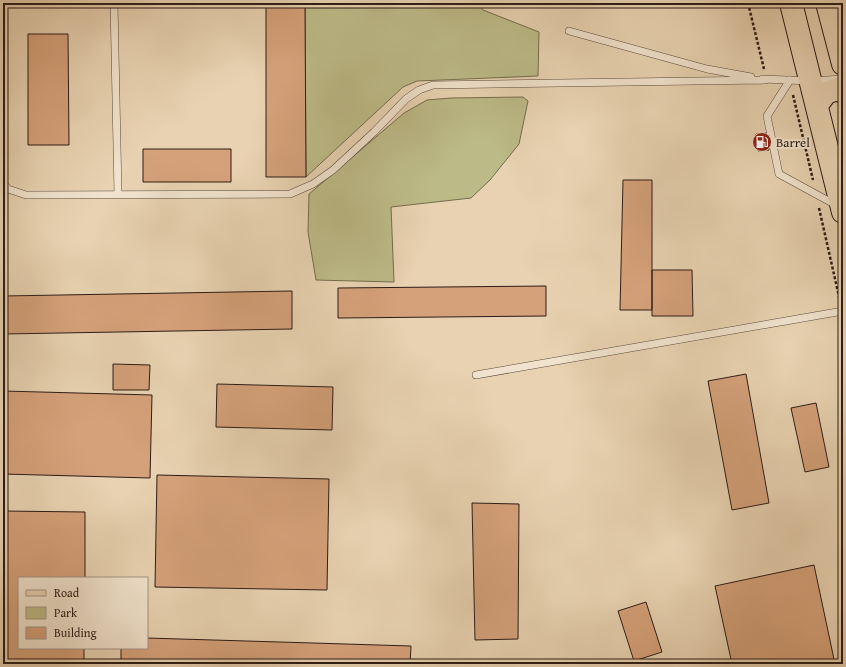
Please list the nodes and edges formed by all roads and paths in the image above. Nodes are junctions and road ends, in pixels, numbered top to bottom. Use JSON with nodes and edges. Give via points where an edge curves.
{"nodes":[{"id":1,"x":114,"y":3,"type":"edge"},
{"id":2,"x":748,"y":3,"type":"edge"},
{"id":3,"x":791,"y":3,"type":"edge"},
{"id":4,"x":828,"y":8,"type":"edge"},
{"id":5,"x":797,"y":29,"type":"junction"},
{"id":6,"x":569,"y":31,"type":"dead end"},
{"id":7,"x":843,"y":64,"type":"edge"},
{"id":8,"x":843,"y":79,"type":"edge"},
{"id":9,"x":766,"y":80,"type":"junction"},
{"id":10,"x":801,"y":80,"type":"junction"},
{"id":11,"x":843,"y":92,"type":"edge"},
{"id":12,"x":817,"y":104,"type":"junction"},
{"id":13,"x":3,"y":182,"type":"edge"},
{"id":14,"x":118,"y":194,"type":"junction"},
{"id":15,"x":843,"y":210,"type":"edge"},
{"id":16,"x":843,"y":310,"type":"edge"},
{"id":17,"x":476,"y":375,"type":"dead end"}],
"edges":[{"from":1,"to":14,"type":"lane"},
{"from":2,"to":9,"type":"path"},
{"from":3,"to":5,"type":"main road"},
{"from":4,"to":5,"type":"main road","via":[[822,29],[812,32]]},
{"from":4,"to":7,"type":"main road"},
{"from":5,"to":10,"type":"main road"},
{"from":6,"to":9,"type":"lane","via":[[707,69]]},
{"from":8,"to":10,"type":"lane"},
{"from":9,"to":10,"type":"lane"},
{"from":9,"to":14,"type":"lane","via":[[432,85],[406,99],[333,170],[313,184],[290,194]]},
{"from":10,"to":12,"type":"main road"},
{"from":10,"to":15,"type":"lane","via":[[767,116],[779,174]]},
{"from":11,"to":12,"type":"main road","via":[[837,89],[826,93]]},
{"from":12,"to":15,"type":"main road"},
{"from":13,"to":14,"type":"lane","via":[[8,189],[26,195]]},
{"from":16,"to":17,"type":"lane"}]}
